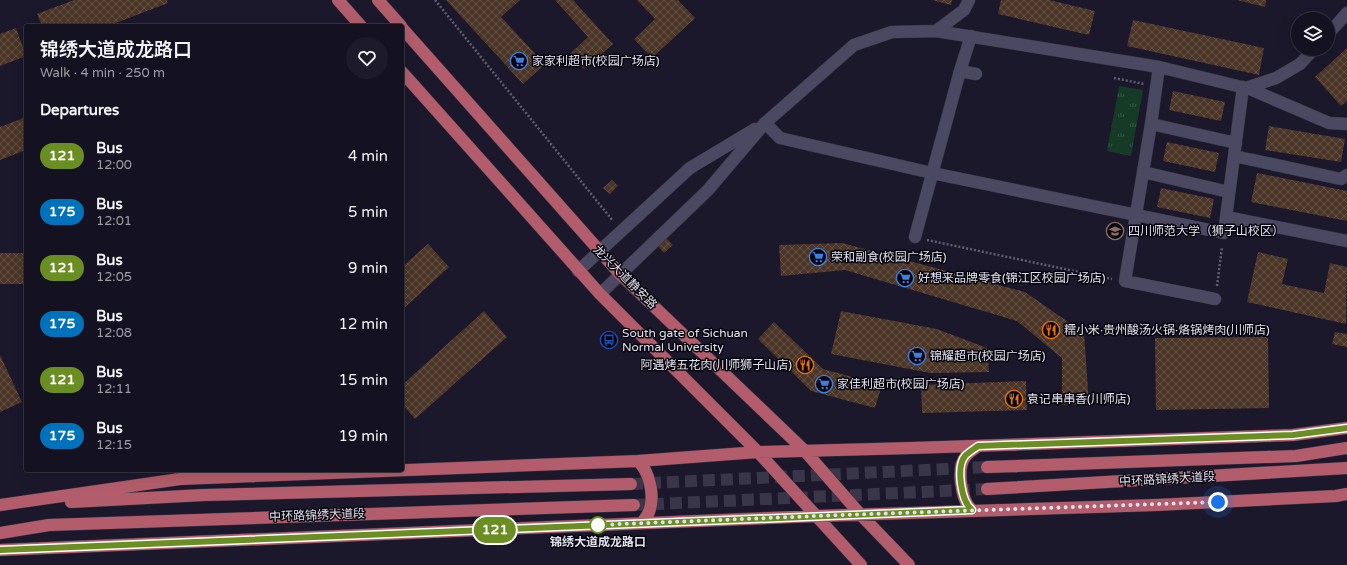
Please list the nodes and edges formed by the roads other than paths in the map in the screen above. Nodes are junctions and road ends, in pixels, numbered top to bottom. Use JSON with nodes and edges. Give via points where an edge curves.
{"nodes":[{"id":1,"x":338,"y":0,"type":"edge"},
{"id":2,"x":378,"y":0,"type":"edge"},
{"id":3,"x":969,"y":0,"type":"edge"},
{"id":4,"x":1347,"y":13,"type":"edge"},
{"id":5,"x":359,"y":24,"type":"edge"},
{"id":6,"x":398,"y":24,"type":"edge"},
{"id":7,"x":1335,"y":26,"type":"edge"},
{"id":8,"x":404,"y":30,"type":"edge"},
{"id":9,"x":936,"y":31,"type":"junction"},
{"id":10,"x":971,"y":36,"type":"junction"},
{"id":11,"x":1307,"y":56,"type":"edge"},
{"id":12,"x":1159,"y":67,"type":"junction"},
{"id":13,"x":960,"y":71,"type":"junction"},
{"id":14,"x":404,"y":74,"type":"edge"},
{"id":15,"x":976,"y":74,"type":"dead end"},
{"id":16,"x":1244,"y":87,"type":"junction"},
{"id":17,"x":765,"y":123,"type":"junction"},
{"id":18,"x":1329,"y":123,"type":"junction"},
{"id":19,"x":1151,"y":124,"type":"junction"},
{"id":20,"x":1347,"y":124,"type":"edge"},
{"id":21,"x":1347,"y":134,"type":"edge"},
{"id":22,"x":1236,"y":143,"type":"junction"},
{"id":23,"x":1234,"y":156,"type":"junction"},
{"id":24,"x":1143,"y":172,"type":"junction"},
{"id":25,"x":932,"y":173,"type":"junction"},
{"id":26,"x":1345,"y":177,"type":"edge"},
{"id":27,"x":1229,"y":192,"type":"junction"},
{"id":28,"x":1136,"y":215,"type":"junction"},
{"id":29,"x":1226,"y":217,"type":"junction"},
{"id":30,"x":915,"y":237,"type":"road end"},
{"id":31,"x":1347,"y":241,"type":"edge"},
{"id":32,"x":599,"y":252,"type":"junction"},
{"id":33,"x":578,"y":271,"type":"junction"},
{"id":34,"x":620,"y":274,"type":"junction"},
{"id":35,"x":600,"y":294,"type":"junction"},
{"id":36,"x":1215,"y":299,"type":"road end"},
{"id":37,"x":1347,"y":428,"type":"edge"},
{"id":38,"x":978,"y":446,"type":"junction"},
{"id":39,"x":1347,"y":448,"type":"edge"},
{"id":40,"x":804,"y":450,"type":"junction"},
{"id":41,"x":758,"y":452,"type":"junction"},
{"id":42,"x":638,"y":461,"type":"junction"},
{"id":43,"x":987,"y":466,"type":"tunnel mouth"},
{"id":44,"x":1347,"y":468,"type":"edge"},
{"id":45,"x":404,"y":470,"type":"edge"},
{"id":46,"x":358,"y":472,"type":"edge"},
{"id":47,"x":631,"y":484,"type":"tunnel mouth"},
{"id":48,"x":987,"y":489,"type":"tunnel mouth"},
{"id":49,"x":1347,"y":494,"type":"edge"},
{"id":50,"x":634,"y":504,"type":"tunnel mouth"},
{"id":51,"x":0,"y":505,"type":"edge"},
{"id":52,"x":972,"y":510,"type":"junction"},
{"id":53,"x":860,"y":514,"type":"junction"},
{"id":54,"x":816,"y":516,"type":"junction"},
{"id":55,"x":642,"y":523,"type":"junction"},
{"id":56,"x":0,"y":532,"type":"edge"},
{"id":57,"x":0,"y":550,"type":"edge"},
{"id":58,"x":861,"y":565,"type":"edge"},
{"id":59,"x":909,"y":565,"type":"edge"}],
"edges":[{"from":1,"to":5,"type":"main road"},
{"from":2,"to":6,"type":"main road","name":"龙兴大道静安路"},
{"from":3,"to":9,"type":"street","via":[[964,10]]},
{"from":4,"to":7,"type":"street"},
{"from":8,"to":32,"type":"main road","name":"龙兴大道静安路"},
{"from":9,"to":10,"type":"street"},
{"from":9,"to":17,"type":"street","via":[[892,32],[854,45]]},
{"from":10,"to":12,"type":"street"},
{"from":10,"to":13,"type":"street"},
{"from":11,"to":16,"type":"street","via":[[1300,64],[1276,78]]},
{"from":12,"to":16,"type":"street"},
{"from":12,"to":19,"type":"street"},
{"from":13,"to":15,"type":"street"},
{"from":13,"to":25,"type":"street"},
{"from":14,"to":33,"type":"main road"},
{"from":16,"to":18,"type":"street"},
{"from":16,"to":22,"type":"street"},
{"from":17,"to":25,"type":"street","via":[[780,138]]},
{"from":17,"to":32,"type":"street","via":[[690,168]]},
{"from":17,"to":34,"type":"street","via":[[708,190]]},
{"from":18,"to":20,"type":"street"},
{"from":18,"to":21,"type":"street"},
{"from":19,"to":22,"type":"street"},
{"from":19,"to":24,"type":"street"},
{"from":22,"to":23,"type":"street"},
{"from":23,"to":26,"type":"street"},
{"from":23,"to":27,"type":"street"},
{"from":24,"to":27,"type":"street"},
{"from":24,"to":28,"type":"street"},
{"from":25,"to":28,"type":"street"},
{"from":25,"to":30,"type":"street"},
{"from":27,"to":29,"type":"street"},
{"from":28,"to":29,"type":"street","via":[[1224,233]]},
{"from":28,"to":36,"type":"street","via":[[1125,281]]},
{"from":29,"to":31,"type":"street"},
{"from":32,"to":33,"type":"street"},
{"from":32,"to":34,"type":"main road","name":"龙兴大道静安路"},
{"from":33,"to":35,"type":"main road"},
{"from":34,"to":35,"type":"street"},
{"from":34,"to":40,"type":"main road","name":"龙兴大道静安路"},
{"from":35,"to":41,"type":"main road"},
{"from":37,"to":38,"type":"main road","via":[[1293,435]]},
{"from":38,"to":40,"type":"main road"},
{"from":38,"to":52,"type":"main road","via":[[965,456],[962,464],[963,496]]},
{"from":39,"to":43,"type":"main road","name":"中环路锦绣大道段","via":[[1296,456]]},
{"from":40,"to":41,"type":"main road"},
{"from":40,"to":53,"type":"main road","name":"龙兴大道静安路"},
{"from":41,"to":42,"type":"main road"},
{"from":41,"to":54,"type":"main road"},
{"from":42,"to":45,"type":"main road"},
{"from":42,"to":55,"type":"main road","via":[[644,466],[651,490],[649,512]]},
{"from":44,"to":48,"type":"main road","name":"中环路锦绣大道段"},
{"from":46,"to":51,"type":"main road","via":[[180,479]]},
{"from":47,"to":51,"type":"main road","name":"中环路锦绣大道段","via":[[204,495]]},
{"from":49,"to":52,"type":"main road","via":[[1156,505]]},
{"from":50,"to":56,"type":"main road","name":"中环路锦绣大道段","via":[[49,525]]},
{"from":52,"to":53,"type":"main road"},
{"from":53,"to":54,"type":"main road"},
{"from":53,"to":59,"type":"main road","name":"龙兴大道静安路"},
{"from":54,"to":55,"type":"main road"},
{"from":54,"to":58,"type":"main road"},
{"from":55,"to":57,"type":"main road"}]}
